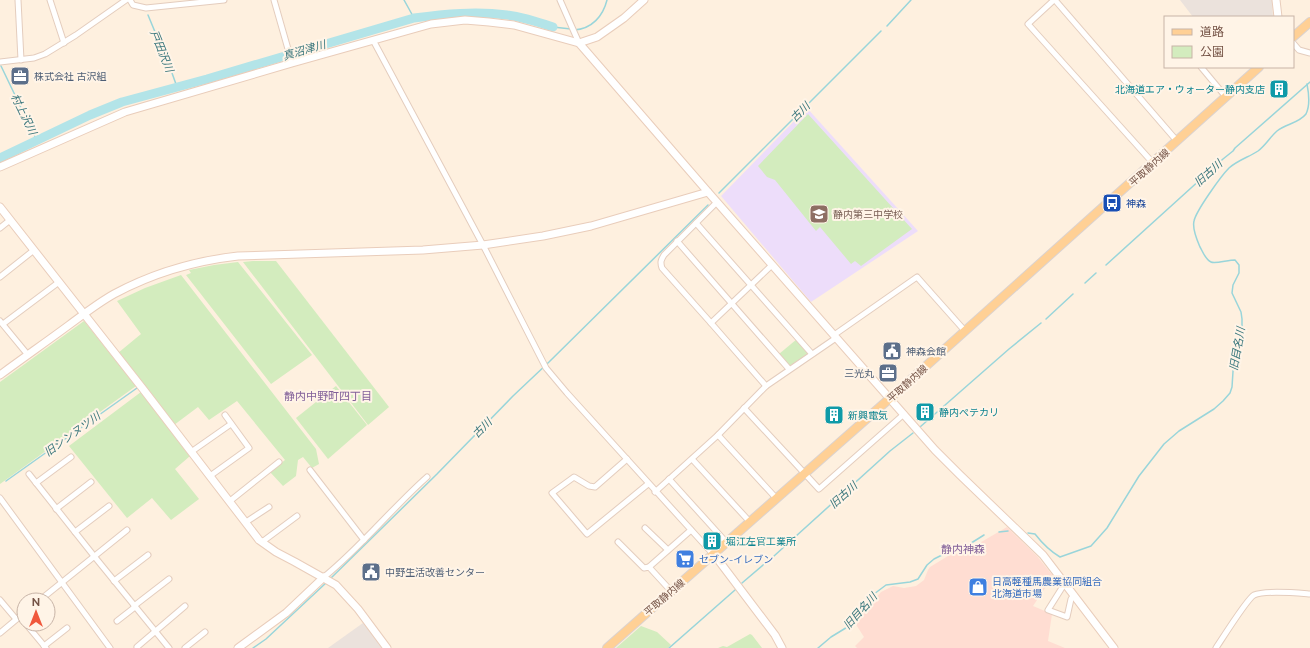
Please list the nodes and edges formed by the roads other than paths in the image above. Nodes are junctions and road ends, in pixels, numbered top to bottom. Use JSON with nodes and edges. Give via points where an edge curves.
{"nodes":[{"id":1,"x":18,"y":0,"type":"edge"},
{"id":2,"x":50,"y":0,"type":"edge"},
{"id":3,"x":126,"y":0,"type":"edge"},
{"id":4,"x":130,"y":0,"type":"edge"},
{"id":5,"x":224,"y":0,"type":"edge"},
{"id":6,"x":274,"y":0,"type":"edge"},
{"id":7,"x":560,"y":0,"type":"edge"},
{"id":8,"x":644,"y":0,"type":"edge"},
{"id":9,"x":1054,"y":0,"type":"edge"},
{"id":10,"x":1276,"y":0,"type":"edge"},
{"id":11,"x":1278,"y":16,"type":"edge"},
{"id":12,"x":1310,"y":22,"type":"edge"},
{"id":13,"x":1294,"y":36,"type":"edge"},
{"id":14,"x":373,"y":40,"type":"junction"},
{"id":15,"x":64,"y":43,"type":"junction"},
{"id":16,"x":580,"y":43,"type":"junction"},
{"id":17,"x":1294,"y":45,"type":"edge"},
{"id":18,"x":1310,"y":53,"type":"edge"},
{"id":19,"x":21,"y":60,"type":"junction"},
{"id":20,"x":292,"y":61,"type":"junction"},
{"id":21,"x":0,"y":62,"type":"edge"},
{"id":22,"x":1202,"y":68,"type":"edge"},
{"id":23,"x":1258,"y":68,"type":"edge"},
{"id":24,"x":1226,"y":97,"type":"junction"},
{"id":25,"x":1177,"y":141,"type":"junction"},
{"id":26,"x":1153,"y":163,"type":"junction"},
{"id":27,"x":0,"y":168,"type":"edge"},
{"id":28,"x":708,"y":192,"type":"junction"},
{"id":29,"x":717,"y":202,"type":"junction"},
{"id":30,"x":0,"y":207,"type":"edge"},
{"id":31,"x":10,"y":220,"type":"junction"},
{"id":32,"x":696,"y":223,"type":"junction"},
{"id":33,"x":0,"y":228,"type":"edge"},
{"id":34,"x":677,"y":241,"type":"junction"},
{"id":35,"x":483,"y":245,"type":"junction"},
{"id":36,"x":34,"y":250,"type":"junction"},
{"id":37,"x":772,"y":265,"type":"junction"},
{"id":38,"x":0,"y":277,"type":"edge"},
{"id":39,"x":58,"y":282,"type":"junction"},
{"id":40,"x":751,"y":285,"type":"junction"},
{"id":41,"x":731,"y":304,"type":"junction"},
{"id":42,"x":84,"y":314,"type":"junction"},
{"id":43,"x":1,"y":322,"type":"edge"},
{"id":44,"x":711,"y":323,"type":"junction"},
{"id":45,"x":965,"y":331,"type":"junction"},
{"id":46,"x":835,"y":336,"type":"junction"},
{"id":47,"x":812,"y":354,"type":"junction"},
{"id":48,"x":28,"y":355,"type":"junction"},
{"id":49,"x":789,"y":369,"type":"junction"},
{"id":50,"x":0,"y":375,"type":"edge"},
{"id":51,"x":766,"y":386,"type":"junction"},
{"id":52,"x":890,"y":398,"type":"junction"},
{"id":53,"x":744,"y":408,"type":"junction"},
{"id":54,"x":904,"y":414,"type":"junction"},
{"id":55,"x":225,"y":416,"type":"dead end"},
{"id":56,"x":231,"y":424,"type":"junction"},
{"id":57,"x":718,"y":435,"type":"junction"},
{"id":58,"x":191,"y":452,"type":"junction"},
{"id":59,"x":71,"y":457,"type":"dead end"},
{"id":60,"x":627,"y":459,"type":"junction"},
{"id":61,"x":692,"y":459,"type":"junction"},
{"id":62,"x":279,"y":462,"type":"dead end"},
{"id":63,"x":310,"y":470,"type":"dead end"},
{"id":64,"x":29,"y":474,"type":"dead end"},
{"id":65,"x":804,"y":474,"type":"junction"},
{"id":66,"x":210,"y":476,"type":"junction"},
{"id":67,"x":427,"y":477,"type":"dead end"},
{"id":68,"x":669,"y":479,"type":"junction"},
{"id":69,"x":91,"y":482,"type":"dead end"},
{"id":70,"x":36,"y":483,"type":"junction"},
{"id":71,"x":648,"y":484,"type":"junction"},
{"id":72,"x":655,"y":492,"type":"junction"},
{"id":73,"x":0,"y":498,"type":"edge"},
{"id":74,"x":776,"y":498,"type":"junction"},
{"id":75,"x":230,"y":501,"type":"junction"},
{"id":76,"x":109,"y":506,"type":"dead end"},
{"id":77,"x":268,"y":507,"type":"dead end"},
{"id":78,"x":56,"y":509,"type":"junction"},
{"id":79,"x":297,"y":516,"type":"dead end"},
{"id":80,"x":246,"y":522,"type":"junction"},
{"id":81,"x":750,"y":522,"type":"junction"},
{"id":82,"x":646,"y":528,"type":"dead end"},
{"id":83,"x":128,"y":530,"type":"dead end"},
{"id":84,"x":690,"y":530,"type":"junction"},
{"id":85,"x":75,"y":532,"type":"junction"},
{"id":86,"x":364,"y":540,"type":"junction"},
{"id":87,"x":262,"y":542,"type":"junction"},
{"id":88,"x":618,"y":542,"type":"dead end"},
{"id":89,"x":726,"y":542,"type":"junction"},
{"id":90,"x":668,"y":550,"type":"junction"},
{"id":91,"x":713,"y":554,"type":"junction"},
{"id":92,"x":148,"y":555,"type":"dead end"},
{"id":93,"x":94,"y":556,"type":"junction"},
{"id":94,"x":649,"y":567,"type":"junction"},
{"id":95,"x":324,"y":577,"type":"junction"},
{"id":96,"x":169,"y":579,"type":"dead end"},
{"id":97,"x":114,"y":581,"type":"junction"},
{"id":98,"x":62,"y":582,"type":"junction"},
{"id":99,"x":1065,"y":583,"type":"junction"},
{"id":100,"x":671,"y":591,"type":"junction"},
{"id":101,"x":50,"y":592,"type":"edge"},
{"id":102,"x":1310,"y":594,"type":"edge"},
{"id":103,"x":1074,"y":595,"type":"junction"},
{"id":104,"x":0,"y":600,"type":"edge"},
{"id":105,"x":135,"y":606,"type":"junction"},
{"id":106,"x":185,"y":606,"type":"dead end"},
{"id":107,"x":16,"y":613,"type":"edge"},
{"id":108,"x":16,"y":620,"type":"edge"},
{"id":109,"x":117,"y":621,"type":"dead end"},
{"id":110,"x":67,"y":628,"type":"dead end"},
{"id":111,"x":155,"y":631,"type":"junction"},
{"id":112,"x":33,"y":632,"type":"edge"},
{"id":113,"x":205,"y":632,"type":"dead end"},
{"id":114,"x":0,"y":634,"type":"edge"},
{"id":115,"x":45,"y":647,"type":"edge"},
{"id":116,"x":137,"y":647,"type":"dead end"},
{"id":117,"x":110,"y":648,"type":"edge"},
{"id":118,"x":169,"y":648,"type":"edge"},
{"id":119,"x":185,"y":648,"type":"edge"},
{"id":120,"x":238,"y":648,"type":"edge"},
{"id":121,"x":388,"y":648,"type":"edge"},
{"id":122,"x":607,"y":648,"type":"edge"},
{"id":123,"x":782,"y":648,"type":"edge"},
{"id":124,"x":1114,"y":648,"type":"edge"},
{"id":125,"x":1216,"y":648,"type":"edge"}],
"edges":[{"from":1,"to":19,"type":"street"},
{"from":2,"to":15,"type":"street"},
{"from":3,"to":15,"type":"street"},
{"from":4,"to":5,"type":"street","via":[[133,5],[146,8]]},
{"from":6,"to":20,"type":"street"},
{"from":7,"to":16,"type":"street"},
{"from":8,"to":16,"type":"street","via":[[597,37]]},
{"from":9,"to":25,"type":"street"},
{"from":9,"to":26,"type":"street","via":[[1028,24]]},
{"from":10,"to":11,"type":"street"},
{"from":12,"to":13,"type":"main road"},
{"from":14,"to":16,"type":"street","via":[[431,24],[465,20],[514,25]]},
{"from":14,"to":20,"type":"street"},
{"from":14,"to":35,"type":"street"},
{"from":15,"to":19,"type":"street","via":[[45,54]]},
{"from":16,"to":28,"type":"street"},
{"from":17,"to":18,"type":"street","via":[[1299,50]]},
{"from":19,"to":21,"type":"street"},
{"from":20,"to":27,"type":"street","via":[[125,112]]},
{"from":22,"to":24,"type":"street"},
{"from":23,"to":24,"type":"main road","name":"平取静内線"},
{"from":24,"to":25,"type":"main road","name":"平取静内線"},
{"from":25,"to":26,"type":"main road","name":"平取静内線"},
{"from":26,"to":45,"type":"main road","name":"平取静内線"},
{"from":28,"to":29,"type":"street"},
{"from":28,"to":35,"type":"street","via":[[591,226]]},
{"from":29,"to":32,"type":"street"},
{"from":29,"to":37,"type":"street"},
{"from":30,"to":31,"type":"street"},
{"from":31,"to":33,"type":"street"},
{"from":31,"to":36,"type":"street"},
{"from":32,"to":34,"type":"street"},
{"from":32,"to":40,"type":"street"},
{"from":34,"to":41,"type":"street"},
{"from":34,"to":44,"type":"street","via":[[661,259],[662,268]]},
{"from":35,"to":42,"type":"street","via":[[211,259],[143,280],[113,294]]},
{"from":35,"to":60,"type":"street","via":[[545,366]]},
{"from":36,"to":38,"type":"street"},
{"from":36,"to":39,"type":"street"},
{"from":37,"to":40,"type":"street"},
{"from":37,"to":46,"type":"street"},
{"from":39,"to":42,"type":"street"},
{"from":39,"to":43,"type":"street"},
{"from":40,"to":41,"type":"street"},
{"from":40,"to":47,"type":"street"},
{"from":41,"to":44,"type":"street"},
{"from":41,"to":49,"type":"street"},
{"from":42,"to":48,"type":"street"},
{"from":42,"to":58,"type":"street"},
{"from":43,"to":48,"type":"street"},
{"from":44,"to":51,"type":"street"},
{"from":45,"to":46,"type":"street","via":[[917,277]]},
{"from":45,"to":52,"type":"main road","name":"平取静内線"},
{"from":46,"to":47,"type":"street"},
{"from":46,"to":52,"type":"street"},
{"from":47,"to":49,"type":"street"},
{"from":48,"to":50,"type":"street"},
{"from":49,"to":51,"type":"street"},
{"from":51,"to":53,"type":"street"},
{"from":52,"to":54,"type":"street"},
{"from":52,"to":65,"type":"main road","name":"平取静内線"},
{"from":53,"to":57,"type":"street"},
{"from":53,"to":65,"type":"street"},
{"from":54,"to":65,"type":"street","via":[[818,489]]},
{"from":54,"to":99,"type":"street","via":[[960,475],[1043,555]]},
{"from":55,"to":56,"type":"street"},
{"from":56,"to":58,"type":"street"},
{"from":56,"to":66,"type":"street","via":[[249,448]]},
{"from":57,"to":61,"type":"street"},
{"from":57,"to":74,"type":"street"},
{"from":58,"to":66,"type":"street"},
{"from":59,"to":70,"type":"street"},
{"from":60,"to":71,"type":"street"},
{"from":60,"to":71,"type":"street","via":[[595,487],[574,477],[552,493],[587,534]]},
{"from":61,"to":68,"type":"street"},
{"from":61,"to":81,"type":"street"},
{"from":62,"to":75,"type":"street"},
{"from":63,"to":86,"type":"street"},
{"from":64,"to":70,"type":"street"},
{"from":65,"to":74,"type":"main road","name":"平取静内線"},
{"from":66,"to":75,"type":"street"},
{"from":67,"to":86,"type":"street"},
{"from":68,"to":72,"type":"street"},
{"from":68,"to":89,"type":"street"},
{"from":69,"to":78,"type":"street"},
{"from":70,"to":78,"type":"street"},
{"from":71,"to":72,"type":"street"},
{"from":72,"to":84,"type":"street"},
{"from":73,"to":98,"type":"street"},
{"from":74,"to":81,"type":"main road","name":"平取静内線"},
{"from":75,"to":80,"type":"street"},
{"from":76,"to":85,"type":"street"},
{"from":77,"to":80,"type":"street"},
{"from":78,"to":85,"type":"street"},
{"from":79,"to":87,"type":"street"},
{"from":80,"to":87,"type":"street"},
{"from":81,"to":89,"type":"main road","name":"平取静内線"},
{"from":82,"to":90,"type":"street"},
{"from":83,"to":93,"type":"street"},
{"from":84,"to":90,"type":"street"},
{"from":84,"to":91,"type":"street"},
{"from":85,"to":93,"type":"street"},
{"from":86,"to":95,"type":"street"},
{"from":87,"to":95,"type":"street"},
{"from":88,"to":94,"type":"street","via":[[644,568]]},
{"from":89,"to":91,"type":"main road","name":"平取静内線"},
{"from":90,"to":94,"type":"street"},
{"from":91,"to":100,"type":"main road","name":"平取静内線"},
{"from":91,"to":123,"type":"street"},
{"from":92,"to":97,"type":"street"},
{"from":93,"to":97,"type":"street"},
{"from":93,"to":98,"type":"street"},
{"from":94,"to":100,"type":"street"},
{"from":95,"to":120,"type":"street","via":[[286,613]]},
{"from":95,"to":121,"type":"street","via":[[343,592]]},
{"from":96,"to":105,"type":"street"},
{"from":97,"to":105,"type":"street"},
{"from":98,"to":101,"type":"street"},
{"from":98,"to":117,"type":"street"},
{"from":99,"to":103,"type":"street"},
{"from":99,"to":103,"type":"street","via":[[1048,610],[1067,617]]},
{"from":100,"to":122,"type":"main road","name":"平取静内線"},
{"from":102,"to":125,"type":"street","via":[[1289,592],[1253,596]]},
{"from":103,"to":124,"type":"street"},
{"from":104,"to":107,"type":"street"},
{"from":105,"to":109,"type":"street"},
{"from":105,"to":111,"type":"street"},
{"from":106,"to":111,"type":"street"},
{"from":108,"to":114,"type":"street"},
{"from":110,"to":115,"type":"street"},
{"from":111,"to":116,"type":"street"},
{"from":111,"to":118,"type":"street"},
{"from":112,"to":115,"type":"street"},
{"from":113,"to":119,"type":"street"}]}
